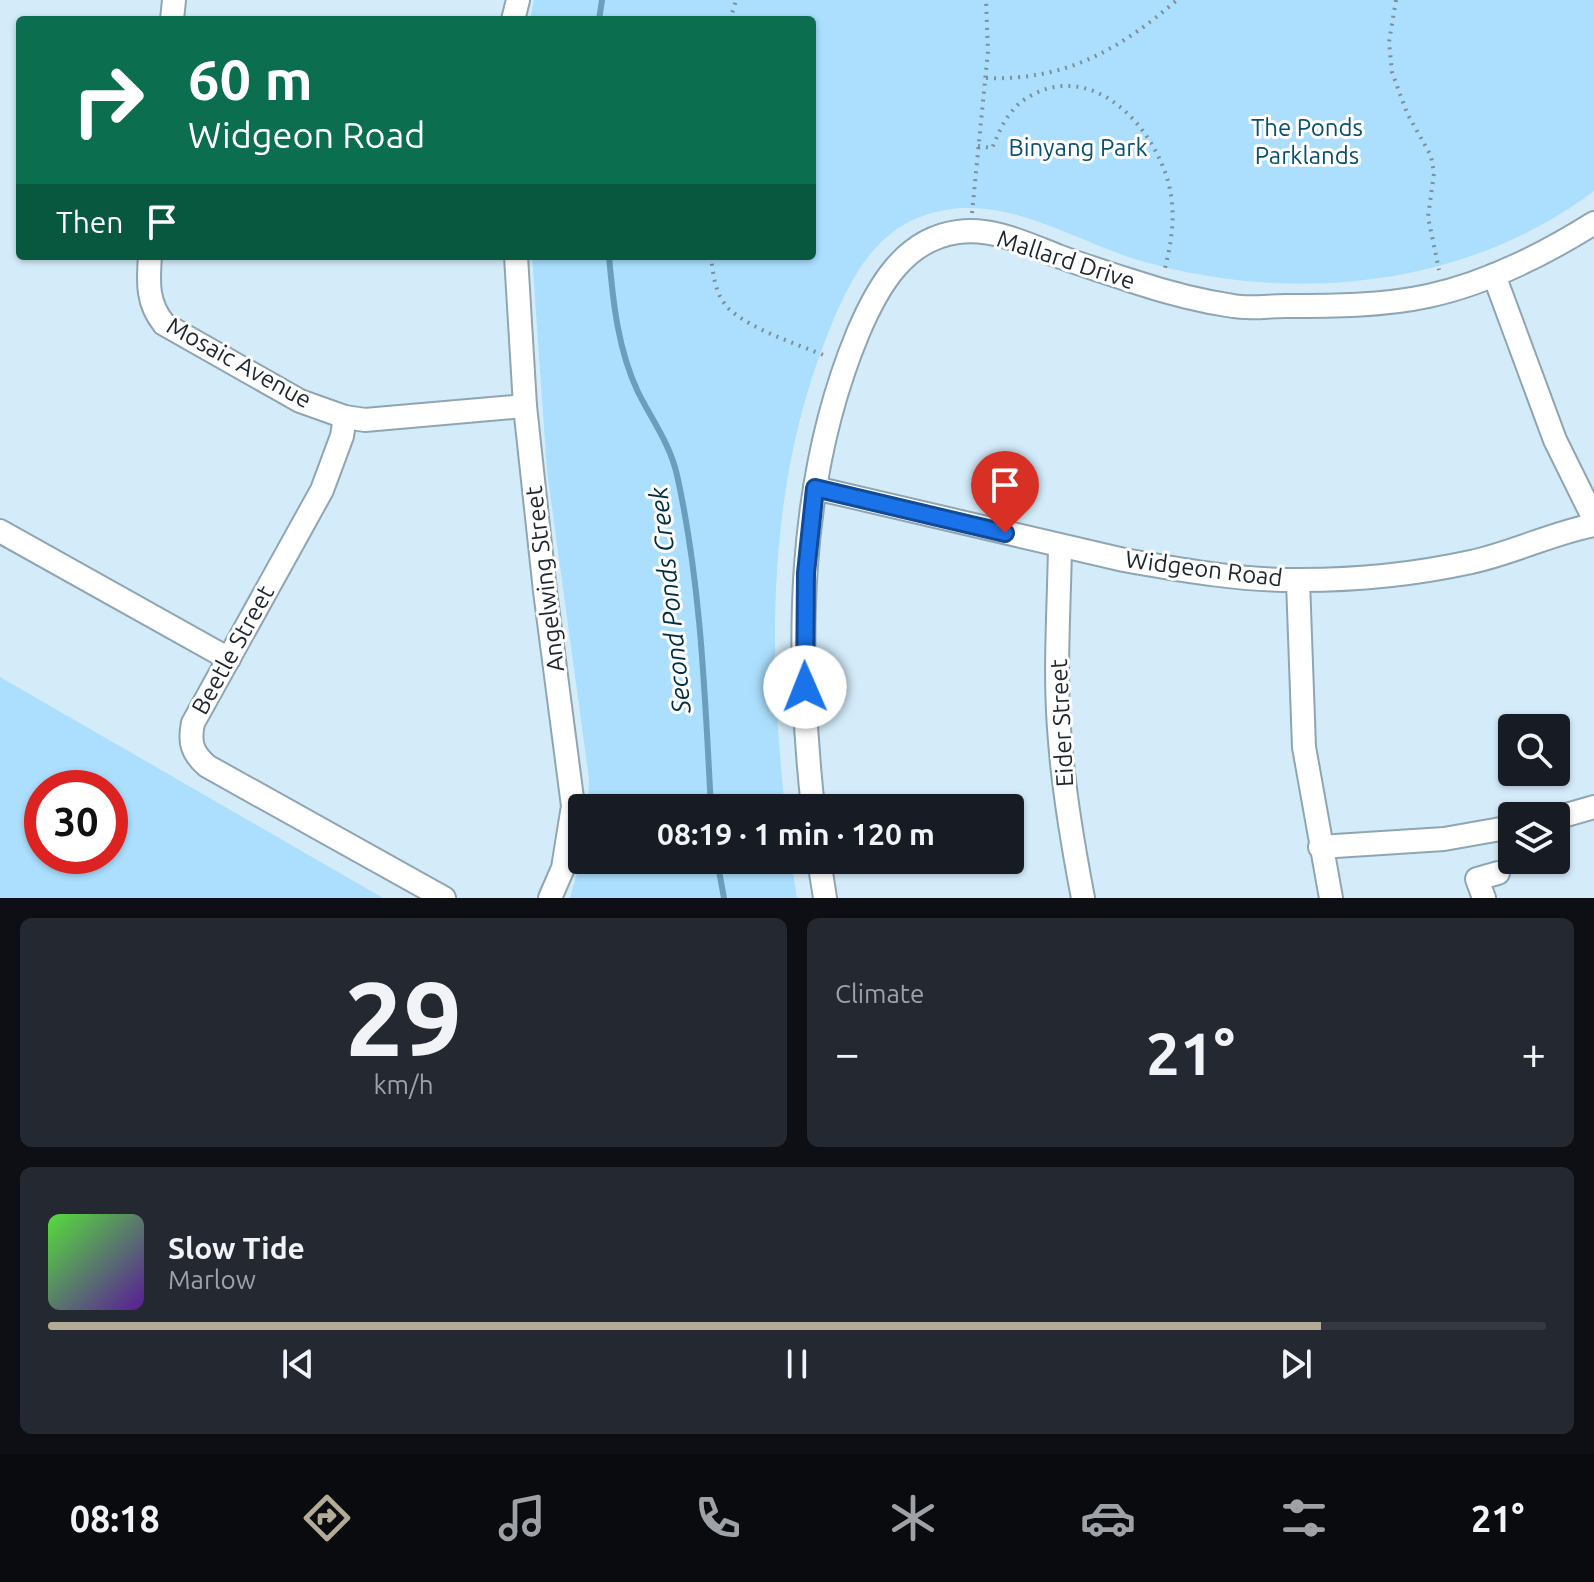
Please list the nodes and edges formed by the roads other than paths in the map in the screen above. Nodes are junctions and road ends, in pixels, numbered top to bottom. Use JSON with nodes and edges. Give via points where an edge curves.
{"nodes":[{"id":1,"x":1594,"y":223,"type":"edge"},
{"id":2,"x":150,"y":260,"type":"edge"},
{"id":3,"x":516,"y":260,"type":"edge"},
{"id":4,"x":1494,"y":275,"type":"junction"},
{"id":5,"x":525,"y":406,"type":"junction"},
{"id":6,"x":345,"y":417,"type":"junction"},
{"id":7,"x":815,"y":488,"type":"junction"},
{"id":8,"x":1594,"y":519,"type":"edge"},
{"id":9,"x":1594,"y":525,"type":"edge"},
{"id":10,"x":0,"y":531,"type":"edge"},
{"id":11,"x":1060,"y":546,"type":"junction"},
{"id":12,"x":1298,"y":581,"type":"junction"},
{"id":13,"x":229,"y":659,"type":"junction"},
{"id":14,"x":812,"y":794,"type":"edge"},
{"id":15,"x":1594,"y":807,"type":"edge"},
{"id":16,"x":1570,"y":814,"type":"edge"},
{"id":17,"x":1498,"y":829,"type":"edge"},
{"id":18,"x":1320,"y":847,"type":"junction"},
{"id":19,"x":1498,"y":873,"type":"dead end"},
{"id":20,"x":821,"y":874,"type":"edge"},
{"id":21,"x":444,"y":898,"type":"edge"},
{"id":22,"x":550,"y":898,"type":"edge"},
{"id":23,"x":825,"y":898,"type":"edge"},
{"id":24,"x":1083,"y":898,"type":"edge"},
{"id":25,"x":1331,"y":898,"type":"edge"},
{"id":26,"x":1484,"y":898,"type":"edge"}],
"edges":[{"from":1,"to":4,"type":"street","name":"Mallard Drive"},
{"from":2,"to":6,"type":"street","name":"Mosaic Avenue","via":[[149,297],[164,324],[300,401]]},
{"from":3,"to":5,"type":"street","name":"Angelwing Street"},
{"from":4,"to":7,"type":"street","name":"Mallard Drive","via":[[1427,296],[1345,306],[1236,307],[1159,290],[1020,240],[955,232],[920,246],[890,272],[877,292],[831,408]]},
{"from":4,"to":8,"type":"street","via":[[1555,440]]},
{"from":5,"to":6,"type":"street","name":"Mosaic Avenue","via":[[389,419]]},
{"from":5,"to":22,"type":"street","name":"Angelwing Street","via":[[573,806],[563,868]]},
{"from":6,"to":13,"type":"street","name":"Beetle Street","via":[[322,490]]},
{"from":7,"to":11,"type":"street","name":"Widgeon Road"},
{"from":7,"to":14,"type":"street","name":"Mallard Drive","via":[[804,666]]},
{"from":9,"to":12,"type":"street","name":"Widgeon Road","via":[[1471,562]]},
{"from":10,"to":13,"type":"street"},
{"from":11,"to":12,"type":"street","name":"Widgeon Road","via":[[1175,569]]},
{"from":11,"to":24,"type":"street","name":"Eider Street","via":[[1059,739]]},
{"from":12,"to":18,"type":"street","via":[[1304,747]]},
{"from":13,"to":21,"type":"street","name":"Beetle Street","via":[[193,723],[190,736],[196,757]]},
{"from":15,"to":16,"type":"street"},
{"from":17,"to":18,"type":"street","via":[[1444,839]]},
{"from":18,"to":25,"type":"street"},
{"from":19,"to":26,"type":"street","via":[[1477,879]]},
{"from":20,"to":23,"type":"street"}]}
